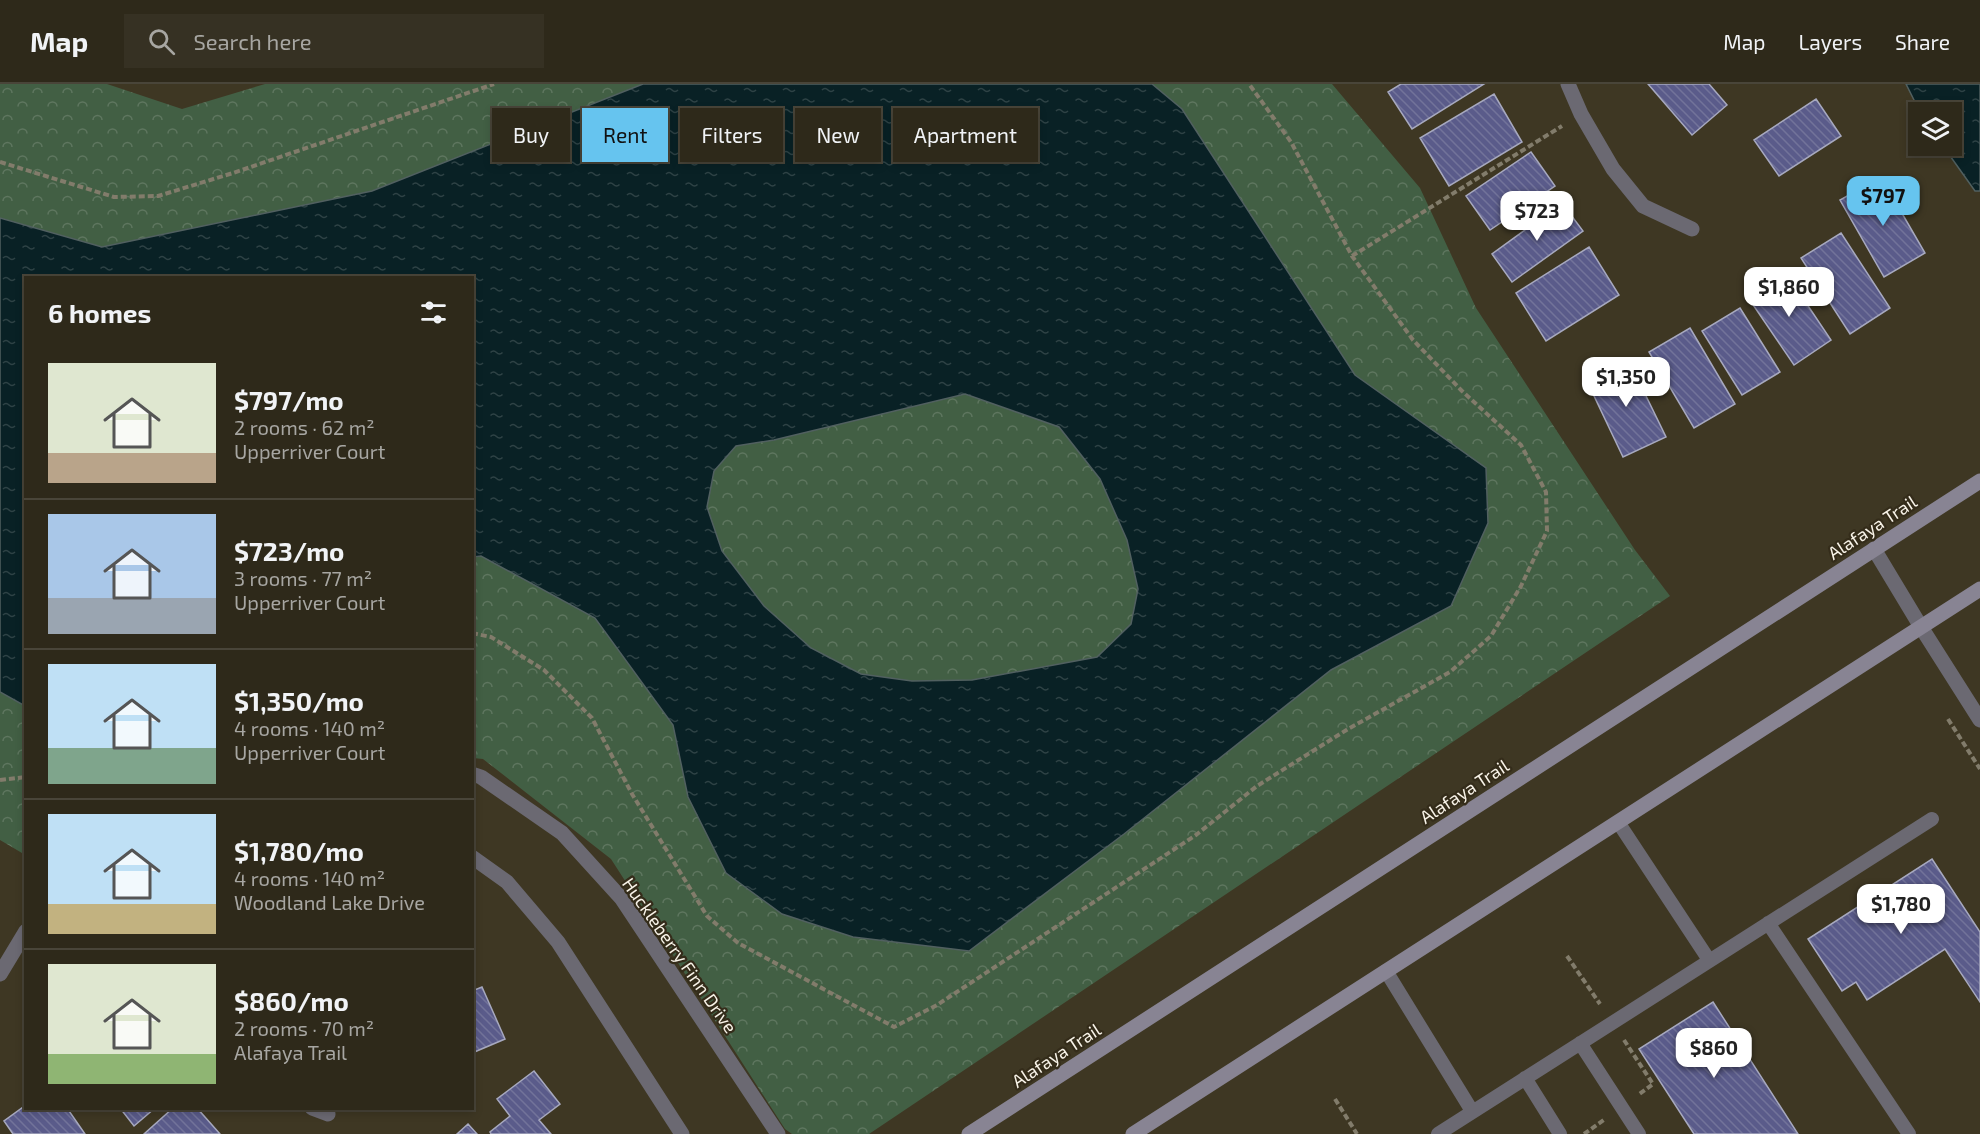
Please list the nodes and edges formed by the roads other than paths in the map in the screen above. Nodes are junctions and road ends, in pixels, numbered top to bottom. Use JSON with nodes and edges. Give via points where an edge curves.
{"nodes":[{"id":1,"x":1568,"y":84,"type":"edge"},
{"id":2,"x":1692,"y":229,"type":"dead end"},
{"id":3,"x":1980,"y":481,"type":"edge"},
{"id":4,"x":1874,"y":549,"type":"junction"},
{"id":5,"x":1980,"y":589,"type":"edge"},
{"id":6,"x":1921,"y":627,"type":"junction"},
{"id":7,"x":1980,"y":720,"type":"edge"},
{"id":8,"x":474,"y":775,"type":"edge"},
{"id":9,"x":1932,"y":819,"type":"dead end"},
{"id":10,"x":1618,"y":822,"type":"junction"},
{"id":11,"x":474,"y":858,"type":"edge"},
{"id":12,"x":1768,"y":923,"type":"junction"},
{"id":13,"x":24,"y":934,"type":"edge"},
{"id":14,"x":1709,"y":960,"type":"junction"},
{"id":15,"x":1386,"y":971,"type":"junction"},
{"id":16,"x":0,"y":974,"type":"edge"},
{"id":17,"x":1580,"y":1043,"type":"junction"},
{"id":18,"x":1525,"y":1078,"type":"junction"},
{"id":19,"x":317,"y":1110,"type":"edge"},
{"id":20,"x":1473,"y":1111,"type":"junction"},
{"id":21,"x":328,"y":1114,"type":"dead end"},
{"id":22,"x":1141,"y":1132,"type":"edge"},
{"id":23,"x":682,"y":1134,"type":"edge"},
{"id":24,"x":778,"y":1134,"type":"edge"},
{"id":25,"x":969,"y":1134,"type":"edge"},
{"id":26,"x":1438,"y":1134,"type":"edge"},
{"id":27,"x":1560,"y":1134,"type":"edge"},
{"id":28,"x":1639,"y":1134,"type":"edge"},
{"id":29,"x":1909,"y":1134,"type":"edge"}],
"edges":[{"from":1,"to":2,"type":"street","via":[[1613,169],[1643,206]]},
{"from":3,"to":4,"type":"main road","name":"Alafaya Trail"},
{"from":4,"to":6,"type":"street"},
{"from":4,"to":25,"type":"main road","name":"Alafaya Trail"},
{"from":5,"to":6,"type":"main road"},
{"from":6,"to":7,"type":"street"},
{"from":6,"to":10,"type":"main road"},
{"from":8,"to":24,"type":"street","name":"Huckleberry Finn Drive","via":[[562,833],[622,899]]},
{"from":9,"to":12,"type":"lane"},
{"from":10,"to":14,"type":"lane"},
{"from":10,"to":15,"type":"main road"},
{"from":11,"to":23,"type":"street","via":[[507,882],[558,942]]},
{"from":12,"to":14,"type":"lane"},
{"from":12,"to":29,"type":"lane"},
{"from":13,"to":16,"type":"street"},
{"from":14,"to":17,"type":"lane"},
{"from":15,"to":20,"type":"lane"},
{"from":15,"to":22,"type":"main road"},
{"from":17,"to":18,"type":"lane"},
{"from":17,"to":28,"type":"lane"},
{"from":18,"to":20,"type":"lane"},
{"from":18,"to":27,"type":"lane"},
{"from":19,"to":21,"type":"street"},
{"from":20,"to":26,"type":"lane"}]}
